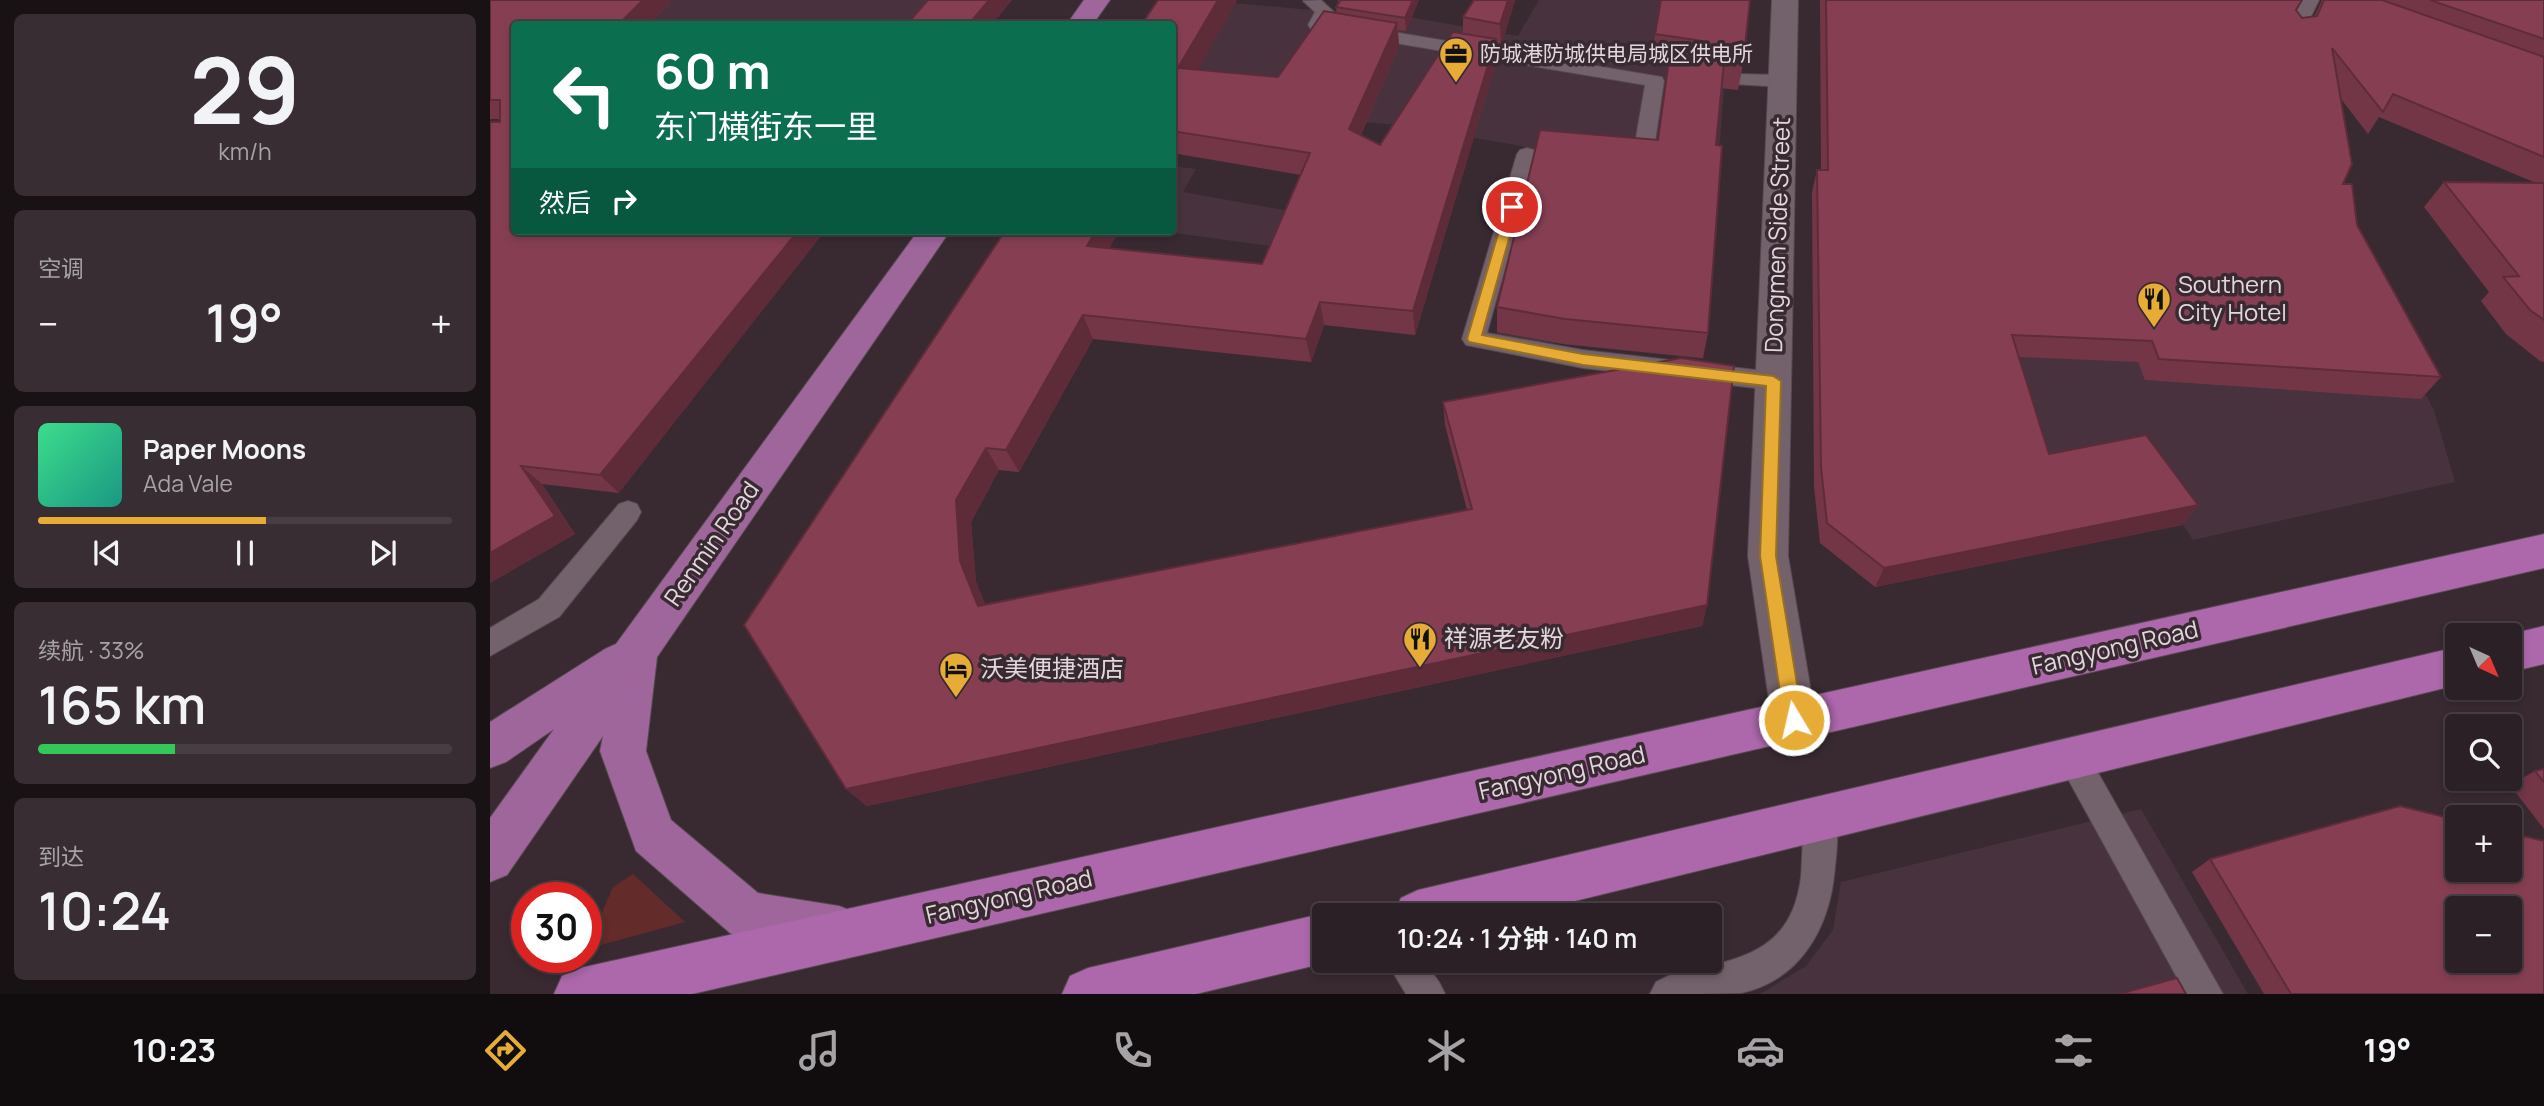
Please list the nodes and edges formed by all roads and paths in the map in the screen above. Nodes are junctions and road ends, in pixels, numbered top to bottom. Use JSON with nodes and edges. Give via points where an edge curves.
{"nodes":[{"id":1,"x":1097,"y":0,"type":"edge"},
{"id":2,"x":1308,"y":0,"type":"edge"},
{"id":3,"x":1785,"y":0,"type":"edge"},
{"id":4,"x":2310,"y":0,"type":"edge"},
{"id":5,"x":1082,"y":21,"type":"edge"},
{"id":6,"x":2295,"y":33,"type":"edge"},
{"id":7,"x":1545,"y":63,"type":"junction"},
{"id":8,"x":1672,"y":71,"type":"edge"},
{"id":9,"x":1740,"y":79,"type":"edge"},
{"id":10,"x":1783,"y":81,"type":"junction"},
{"id":11,"x":1644,"y":149,"type":"edge"},
{"id":12,"x":1527,"y":154,"type":"dead end"},
{"id":13,"x":931,"y":235,"type":"edge"},
{"id":14,"x":1773,"y":381,"type":"junction"},
{"id":15,"x":628,"y":512,"type":"dead end"},
{"id":16,"x":2544,"y":551,"type":"edge"},
{"id":17,"x":490,"y":643,"type":"edge"},
{"id":18,"x":2544,"y":645,"type":"edge"},
{"id":19,"x":2522,"y":650,"type":"edge"},
{"id":20,"x":636,"y":651,"type":"junction"},
{"id":21,"x":2445,"y":669,"type":"edge"},
{"id":22,"x":1794,"y":720,"type":"junction"},
{"id":23,"x":490,"y":747,"type":"edge"},
{"id":24,"x":2073,"y":758,"type":"junction"},
{"id":25,"x":1821,"y":818,"type":"junction"},
{"id":26,"x":490,"y":858,"type":"edge"},
{"id":27,"x":1468,"y":903,"type":"edge"},
{"id":28,"x":850,"y":933,"type":"junction"},
{"id":29,"x":1312,"y":941,"type":"edge"},
{"id":30,"x":1411,"y":973,"type":"edge"},
{"id":31,"x":580,"y":994,"type":"edge"},
{"id":32,"x":1088,"y":994,"type":"edge"},
{"id":33,"x":1427,"y":994,"type":"edge"},
{"id":34,"x":1668,"y":994,"type":"edge"},
{"id":35,"x":2205,"y":994,"type":"edge"}],
"edges":[{"from":1,"to":5,"type":"main road"},
{"from":2,"to":7,"type":"lane","via":[[1324,11],[1317,25]]},
{"from":3,"to":10,"type":"street","name":"Dongmen Side Street"},
{"from":4,"to":6,"type":"lane"},
{"from":7,"to":8,"type":"lane","via":[[1554,52]]},
{"from":7,"to":11,"type":"lane","via":[[1655,81]]},
{"from":9,"to":10,"type":"lane"},
{"from":10,"to":14,"type":"street","name":"Dongmen Side Street"},
{"from":12,"to":14,"type":"lane","via":[[1474,339],[1583,359]]},
{"from":13,"to":20,"type":"main road","name":"Renmin Road"},
{"from":14,"to":22,"type":"street","name":"Dongmen Side Street","via":[[1768,556]]},
{"from":15,"to":17,"type":"lane","via":[[549,608]]},
{"from":16,"to":22,"type":"highway","name":"Fangyong Road"},
{"from":18,"to":19,"type":"highway"},
{"from":20,"to":23,"type":"main road"},
{"from":20,"to":26,"type":"main road","name":"Renmin Road"},
{"from":20,"to":28,"type":"main road","via":[[623,751],[653,835],[747,916]]},
{"from":21,"to":24,"type":"highway"},
{"from":22,"to":28,"type":"highway","name":"Fangyong Road"},
{"from":24,"to":25,"type":"highway"},
{"from":24,"to":35,"type":"lane"},
{"from":25,"to":27,"type":"highway"},
{"from":25,"to":34,"type":"lane","via":[[1818,889],[1809,918],[1792,947],[1760,969]]},
{"from":28,"to":31,"type":"highway","name":"Fangyong Road"},
{"from":29,"to":32,"type":"highway"},
{"from":30,"to":33,"type":"lane"}]}
